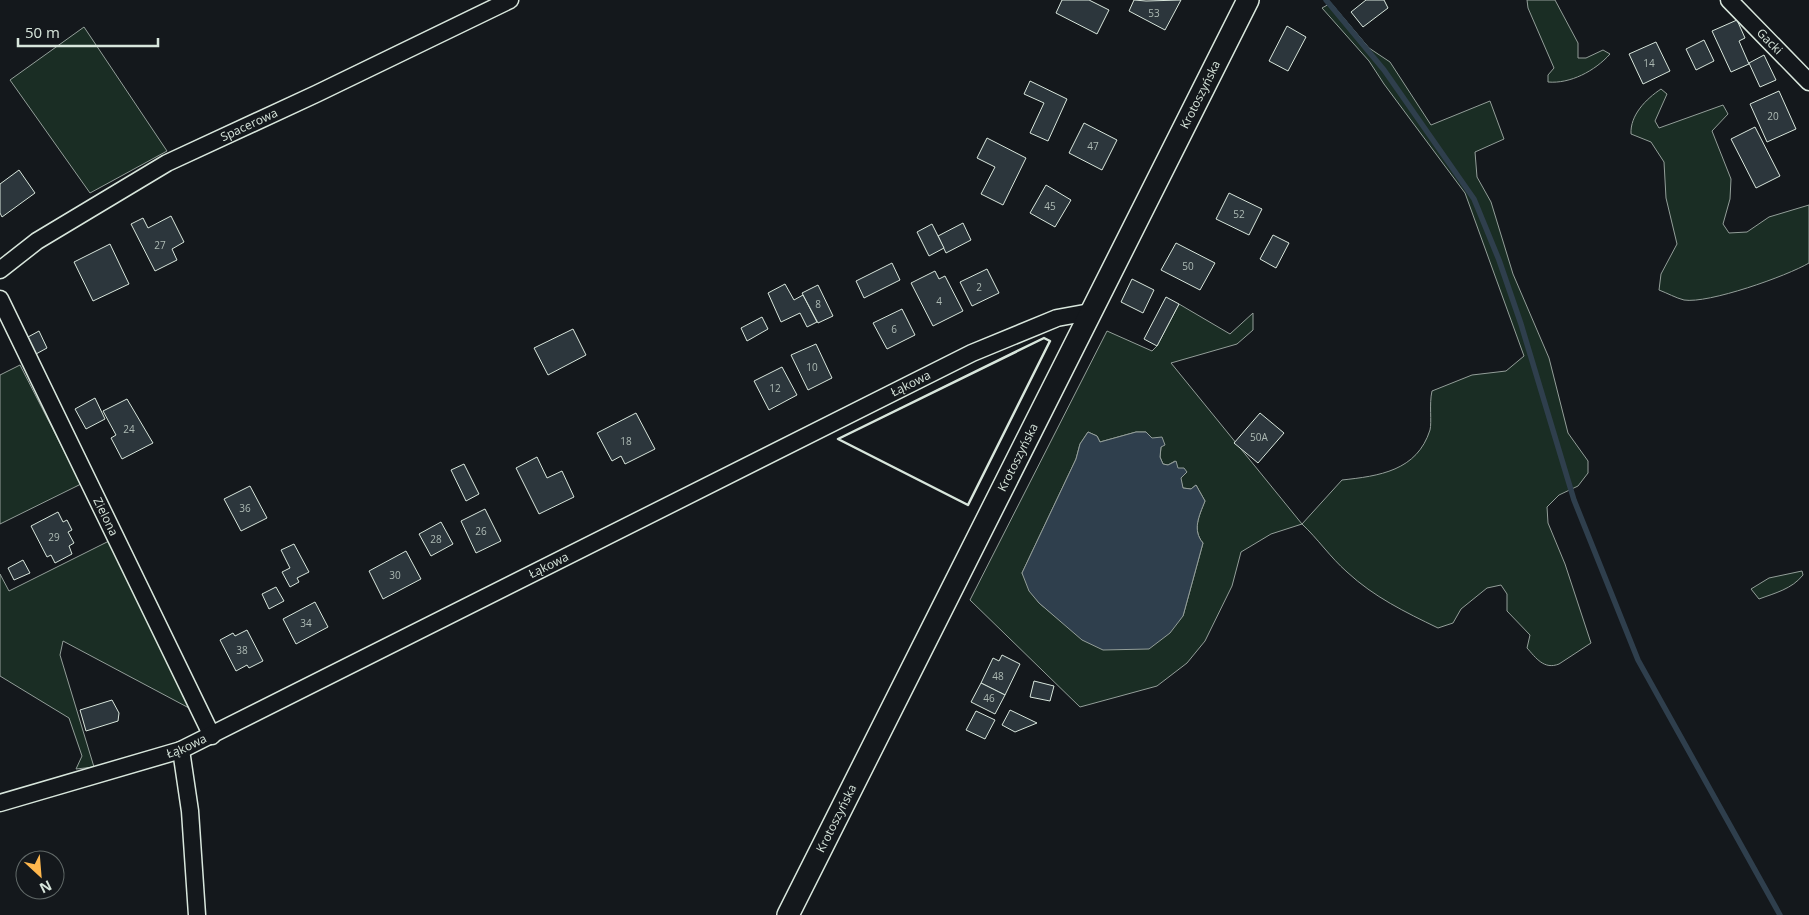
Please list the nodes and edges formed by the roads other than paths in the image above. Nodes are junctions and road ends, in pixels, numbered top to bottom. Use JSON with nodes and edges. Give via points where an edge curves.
{"nodes":[{"id":1,"x":510,"y":0,"type":"edge"},
{"id":2,"x":1248,"y":0,"type":"edge"},
{"id":3,"x":1729,"y":0,"type":"edge"},
{"id":4,"x":1809,"y":82,"type":"edge"},
{"id":5,"x":0,"y":270,"type":"edge"},
{"id":6,"x":0,"y":299,"type":"edge"},
{"id":7,"x":1090,"y":312,"type":"junction"},
{"id":8,"x":212,"y":736,"type":"junction"},
{"id":9,"x":181,"y":750,"type":"junction"},
{"id":10,"x":0,"y":803,"type":"edge"},
{"id":11,"x":198,"y":915,"type":"edge"},
{"id":12,"x":788,"y":915,"type":"edge"}],
"edges":[{"from":1,"to":5,"type":"street","name":"Spacerowa","via":[[167,162],[37,241]]},
{"from":2,"to":7,"type":"street","name":"Krotoszyńska"},
{"from":3,"to":4,"type":"street","name":"Gacki"},
{"from":6,"to":8,"type":"street","name":"Zielona"},
{"from":7,"to":8,"type":"street","name":"Łąkowa","via":[[1057,318],[972,353]]},
{"from":7,"to":12,"type":"street","name":"Krotoszyńska"},
{"from":8,"to":9,"type":"street","name":"Łąkowa"},
{"from":9,"to":10,"type":"street","name":"Łąkowa"},
{"from":9,"to":11,"type":"street","via":[[190,811]]}]}
